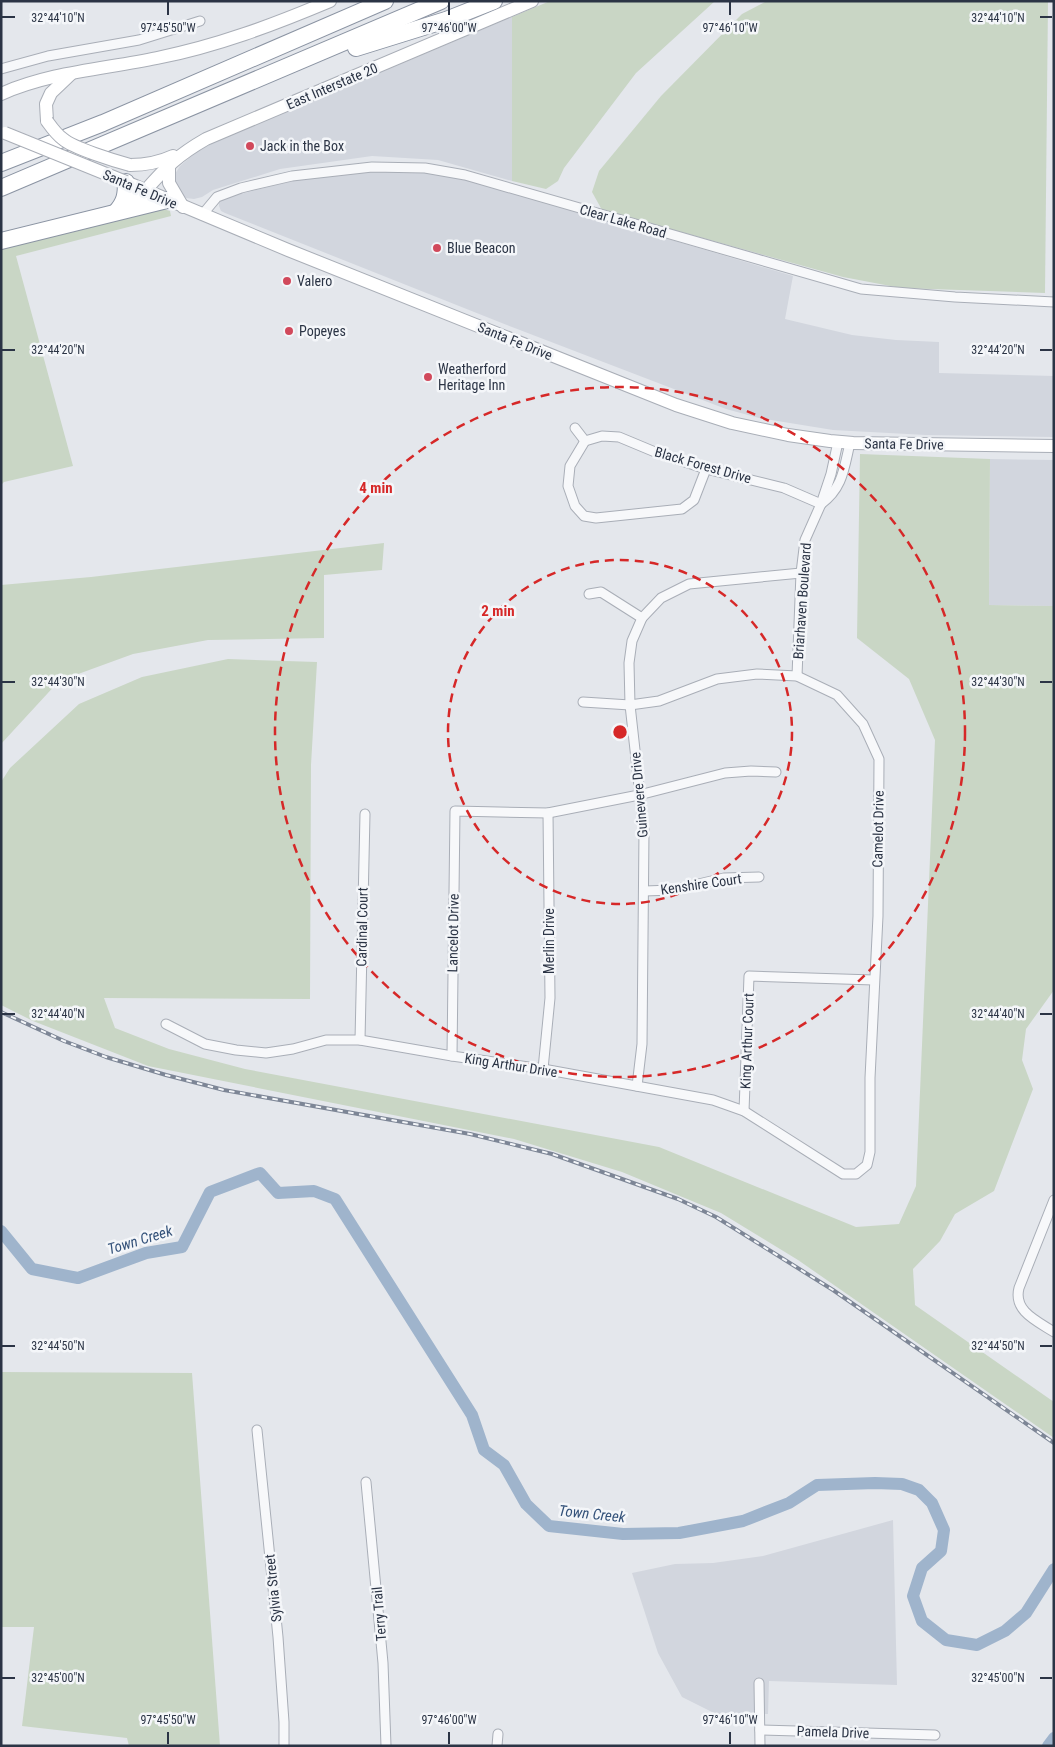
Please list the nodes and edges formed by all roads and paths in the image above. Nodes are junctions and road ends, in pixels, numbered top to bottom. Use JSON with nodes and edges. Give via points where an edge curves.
{"nodes":[{"id":1,"x":330,"y":1,"type":"edge"},
{"id":2,"x":385,"y":1,"type":"edge"},
{"id":3,"x":441,"y":1,"type":"edge"},
{"id":4,"x":494,"y":1,"type":"edge"},
{"id":5,"x":532,"y":1,"type":"edge"},
{"id":6,"x":200,"y":21,"type":"dead end"},
{"id":7,"x":319,"y":54,"type":"junction"},
{"id":8,"x":1,"y":69,"type":"edge"},
{"id":9,"x":71,"y":74,"type":"junction"},
{"id":10,"x":1,"y":94,"type":"edge"},
{"id":11,"x":3,"y":133,"type":"edge"},
{"id":12,"x":186,"y":150,"type":"junction"},
{"id":13,"x":1,"y":163,"type":"edge"},
{"id":14,"x":169,"y":164,"type":"junction"},
{"id":15,"x":126,"y":182,"type":"junction"},
{"id":16,"x":1,"y":188,"type":"edge"},
{"id":17,"x":145,"y":190,"type":"junction"},
{"id":18,"x":167,"y":200,"type":"junction"},
{"id":19,"x":183,"y":207,"type":"junction"},
{"id":20,"x":123,"y":210,"type":"junction"},
{"id":21,"x":202,"y":215,"type":"junction"},
{"id":22,"x":1,"y":241,"type":"edge"},
{"id":23,"x":1054,"y":302,"type":"edge"},
{"id":24,"x":575,"y":428,"type":"dead end"},
{"id":25,"x":585,"y":441,"type":"junction"},
{"id":26,"x":844,"y":442,"type":"junction"},
{"id":27,"x":1054,"y":446,"type":"edge"},
{"id":28,"x":706,"y":469,"type":"junction"},
{"id":29,"x":821,"y":504,"type":"junction"},
{"id":30,"x":801,"y":573,"type":"junction"},
{"id":31,"x":590,"y":594,"type":"dead end"},
{"id":32,"x":642,"y":618,"type":"junction"},
{"id":33,"x":797,"y":676,"type":"junction"},
{"id":34,"x":583,"y":702,"type":"dead end"},
{"id":35,"x":630,"y":705,"type":"junction"},
{"id":36,"x":776,"y":772,"type":"dead end"},
{"id":37,"x":639,"y":795,"type":"junction"},
{"id":38,"x":548,"y":813,"type":"junction"},
{"id":39,"x":365,"y":814,"type":"dead end"},
{"id":40,"x":759,"y":878,"type":"dead end"},
{"id":41,"x":644,"y":890,"type":"junction"},
{"id":42,"x":874,"y":980,"type":"junction"},
{"id":43,"x":166,"y":1024,"type":"dead end"},
{"id":44,"x":360,"y":1040,"type":"junction"},
{"id":45,"x":452,"y":1056,"type":"junction"},
{"id":46,"x":543,"y":1068,"type":"junction"},
{"id":47,"x":637,"y":1086,"type":"junction"},
{"id":48,"x":744,"y":1111,"type":"junction"},
{"id":49,"x":843,"y":1174,"type":"joint"},
{"id":50,"x":1054,"y":1200,"type":"edge"},
{"id":51,"x":1054,"y":1332,"type":"edge"},
{"id":52,"x":258,"y":1430,"type":"dead end"},
{"id":53,"x":366,"y":1482,"type":"dead end"},
{"id":54,"x":759,"y":1684,"type":"dead end"},
{"id":55,"x":760,"y":1730,"type":"junction"},
{"id":56,"x":498,"y":1734,"type":"dead end"},
{"id":57,"x":935,"y":1735,"type":"dead end"},
{"id":58,"x":284,"y":1746,"type":"edge"},
{"id":59,"x":386,"y":1746,"type":"edge"},
{"id":60,"x":497,"y":1746,"type":"edge"},
{"id":61,"x":760,"y":1746,"type":"edge"}],
"edges":[{"from":1,"to":9,"type":"main road","via":[[221,42],[158,58]]},
{"from":2,"to":13,"type":"highway","via":[[103,123]]},
{"from":3,"to":7,"type":"highway"},
{"from":4,"to":7,"type":"highway","via":[[446,20],[348,50]]},
{"from":5,"to":12,"type":"main road","name":"East Interstate 20","via":[[206,138]]},
{"from":6,"to":8,"type":"street","via":[[139,40],[48,56]]},
{"from":7,"to":16,"type":"highway"},
{"from":9,"to":10,"type":"main road"},
{"from":9,"to":12,"type":"main road","bridge":true,"via":[[51,92],[46,104],[47,121],[65,141],[130,165],[158,163]]},
{"from":11,"to":15,"type":"main road","name":"Santa Fe Drive","bridge":true},
{"from":12,"to":14,"type":"main road","name":"East Interstate 20"},
{"from":14,"to":17,"type":"main road","name":"East Interstate 20"},
{"from":14,"to":19,"type":"main road","via":[[169,183]]},
{"from":15,"to":17,"type":"main road","name":"Santa Fe Drive"},
{"from":15,"to":20,"type":"highway"},
{"from":17,"to":18,"type":"main road","name":"Santa Fe Drive"},
{"from":17,"to":20,"type":"highway"},
{"from":18,"to":19,"type":"main road","name":"Santa Fe Drive"},
{"from":18,"to":20,"type":"highway"},
{"from":19,"to":21,"type":"main road","name":"Santa Fe Drive"},
{"from":20,"to":22,"type":"highway"},
{"from":21,"to":23,"type":"street","name":"Clear Lake Road","via":[[217,197],[292,176],[372,167],[425,168],[465,176],[860,289]]},
{"from":21,"to":26,"type":"main road","name":"Santa Fe Drive","via":[[676,405],[732,423]]},
{"from":24,"to":25,"type":"street"},
{"from":25,"to":28,"type":"street","name":"Black Forest Drive","via":[[602,436],[619,437]]},
{"from":25,"to":28,"type":"street","via":[[570,466],[568,486],[575,506],[584,516],[596,518],[682,508],[694,500]]},
{"from":26,"to":27,"type":"main road","name":"Santa Fe Drive"},
{"from":26,"to":29,"type":"street","name":"Briarhaven Boulevard"},
{"from":28,"to":29,"type":"street","name":"Black Forest Drive","via":[[784,488]]},
{"from":29,"to":30,"type":"street","name":"Briarhaven Boulevard","via":[[805,540]]},
{"from":30,"to":32,"type":"street","name":"Guinevere Drive","via":[[689,584],[661,598]]},
{"from":30,"to":33,"type":"street","name":"Briarhaven Boulevard"},
{"from":31,"to":32,"type":"street","via":[[602,592]]},
{"from":32,"to":35,"type":"street","name":"Guinevere Drive","via":[[632,641]]},
{"from":33,"to":35,"type":"street","name":"Camelot Drive","via":[[757,674],[718,679],[659,701]]},
{"from":33,"to":42,"type":"street","name":"Camelot Drive","via":[[837,695],[864,724],[879,759],[878,916]]},
{"from":34,"to":35,"type":"street","name":"Camelot Drive"},
{"from":35,"to":37,"type":"street","name":"Guinevere Drive"},
{"from":36,"to":37,"type":"street","via":[[725,772]]},
{"from":37,"to":38,"type":"street"},
{"from":37,"to":41,"type":"street","name":"Guinevere Drive","via":[[644,831]]},
{"from":38,"to":45,"type":"street","name":"Lancelot Drive","via":[[455,811]]},
{"from":38,"to":46,"type":"street","name":"Merlin Drive","via":[[550,998]]},
{"from":39,"to":44,"type":"street","name":"Cardinal Court"},
{"from":40,"to":41,"type":"street","name":"Kenshire Court","via":[[724,878],[673,890]]},
{"from":41,"to":47,"type":"street","name":"Guinevere Drive","via":[[642,1044]]},
{"from":42,"to":48,"type":"street","name":"King Arthur Court","via":[[749,976]]},
{"from":42,"to":49,"type":"street","name":"Camelot Drive","via":[[870,1152],[867,1165],[856,1174]]},
{"from":43,"to":44,"type":"street","name":"King Arthur Drive","via":[[205,1044],[266,1053],[326,1040]]},
{"from":44,"to":45,"type":"street","name":"King Arthur Drive"},
{"from":45,"to":46,"type":"street","name":"King Arthur Drive"},
{"from":46,"to":47,"type":"street","name":"King Arthur Drive"},
{"from":47,"to":48,"type":"street","name":"King Arthur Drive","via":[[713,1100]]},
{"from":48,"to":49,"type":"street","name":"King Arthur Drive"},
{"from":50,"to":51,"type":"street","via":[[1019,1288],[1018,1299],[1024,1311]]},
{"from":52,"to":58,"type":"street","name":"Sylvia Street","via":[[278,1637]]},
{"from":53,"to":59,"type":"street","name":"Terry Trail","via":[[383,1663]]},
{"from":54,"to":55,"type":"street"},
{"from":55,"to":57,"type":"street","name":"Pamela Drive"},
{"from":55,"to":61,"type":"street"},
{"from":56,"to":60,"type":"street"}]}
